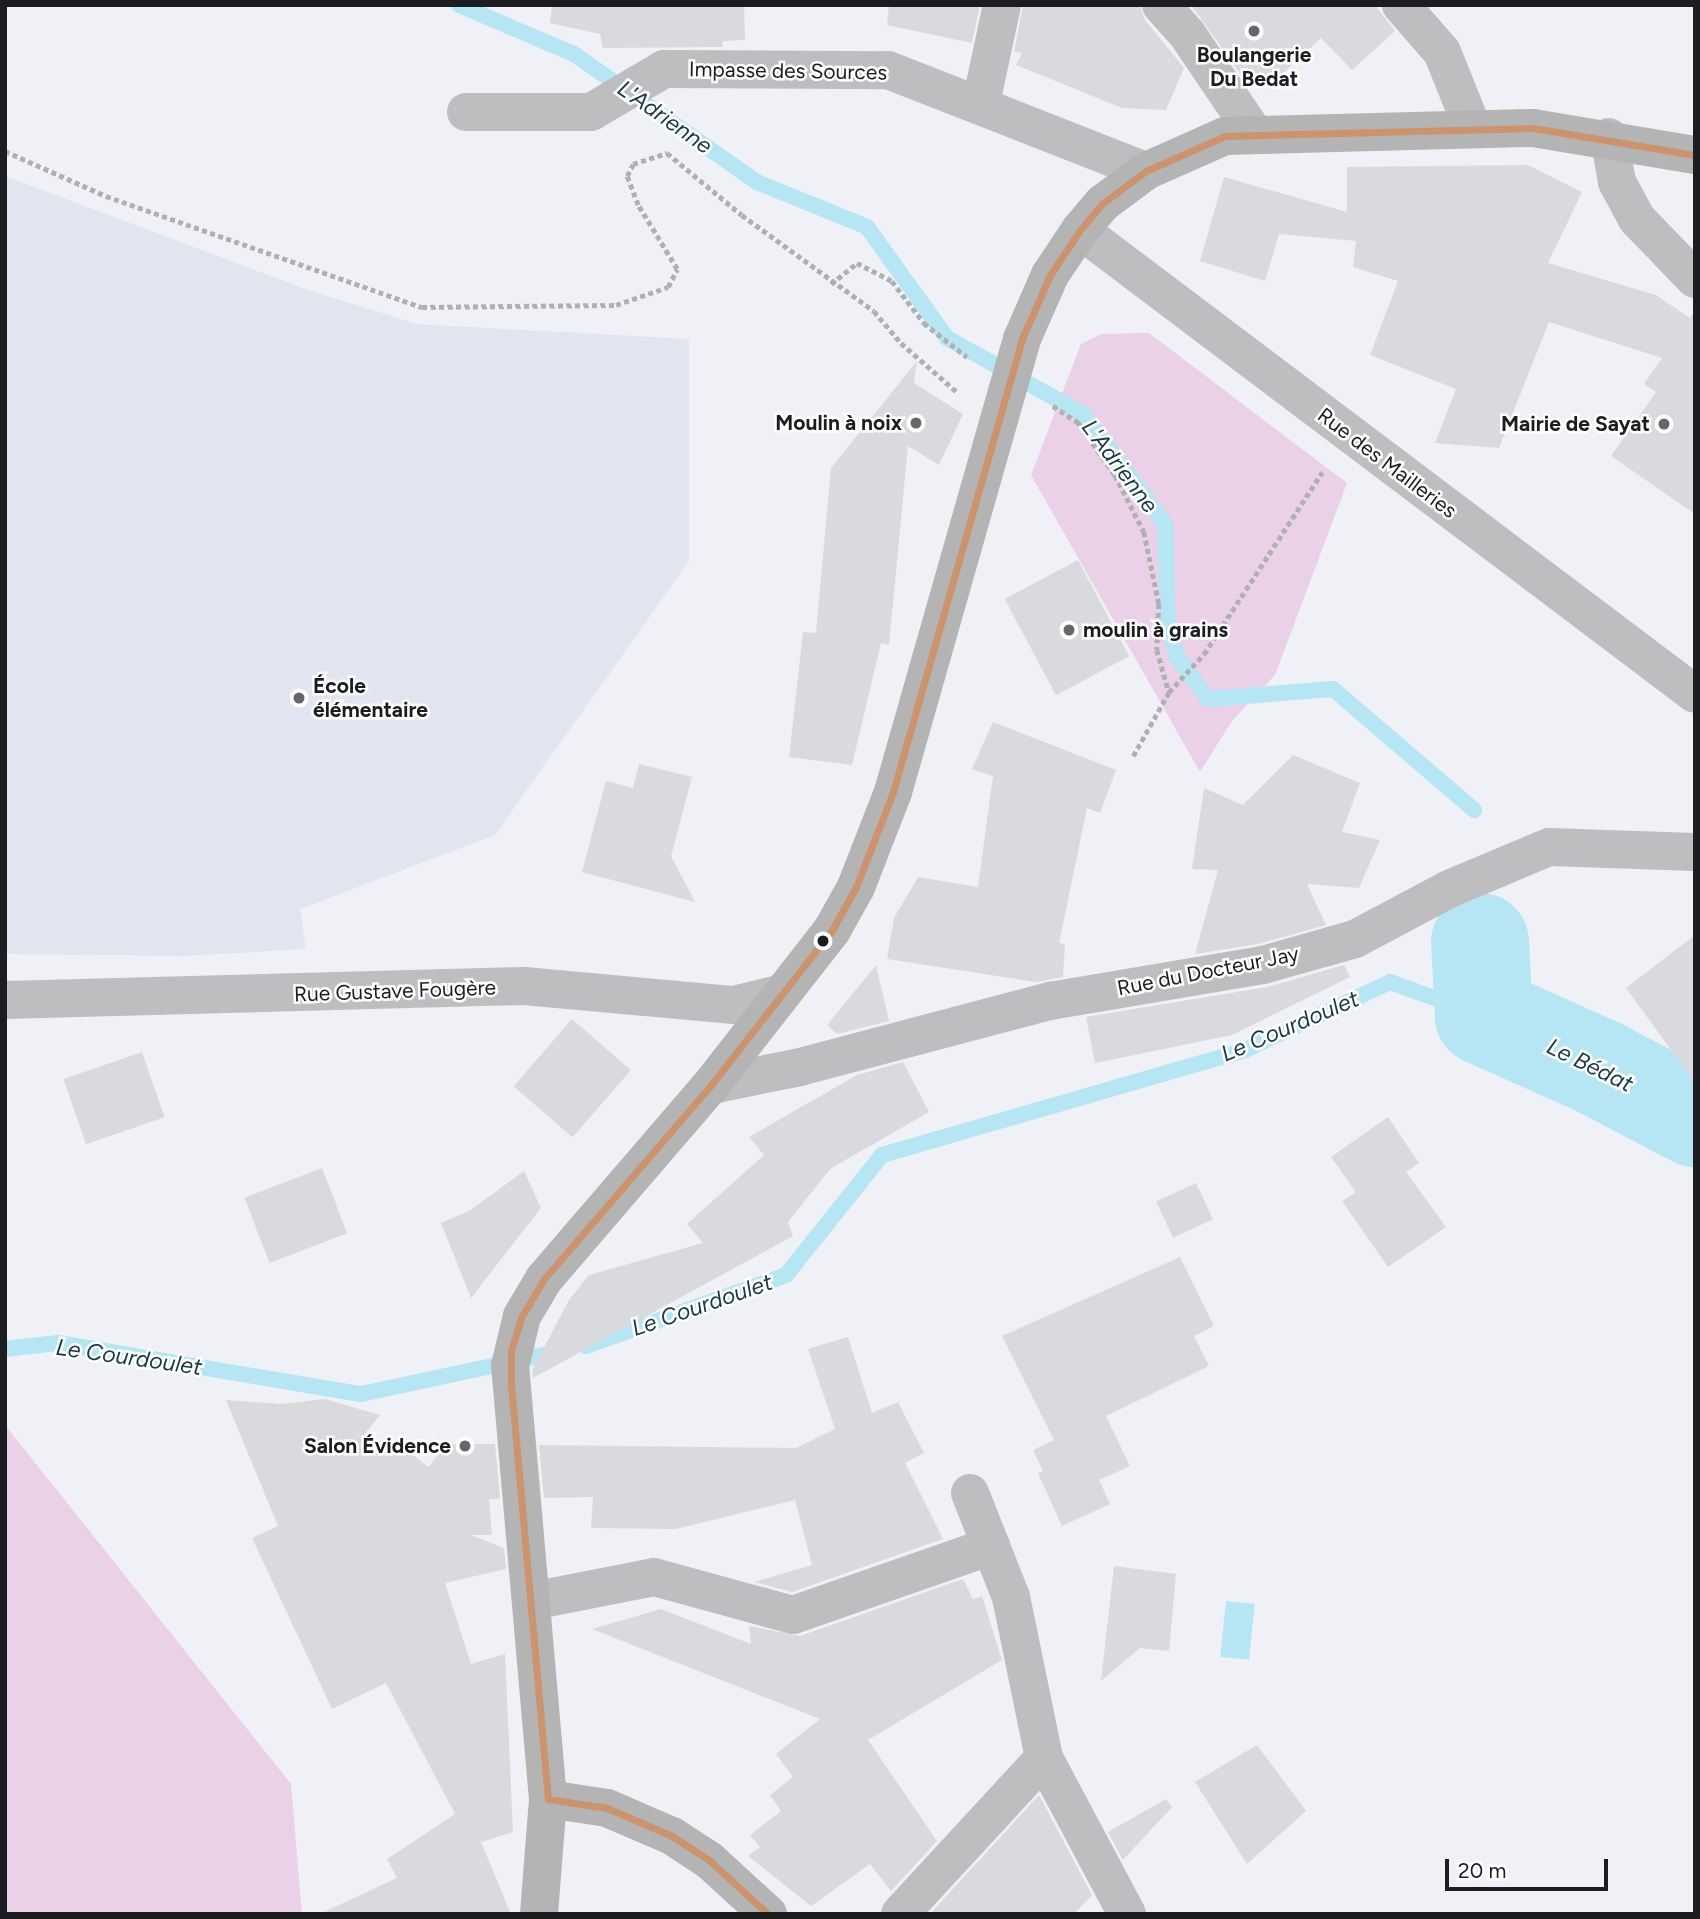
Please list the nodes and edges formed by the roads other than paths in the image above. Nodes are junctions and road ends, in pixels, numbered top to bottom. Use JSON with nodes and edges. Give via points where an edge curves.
{"nodes":[{"id":1,"x":1002,"y":5,"type":"edge"},
{"id":2,"x":1161,"y":5,"type":"edge"},
{"id":3,"x":1401,"y":5,"type":"edge"},
{"id":4,"x":981,"y":103,"type":"junction"},
{"id":5,"x":466,"y":112,"type":"dead end"},
{"id":6,"x":1473,"y":129,"type":"junction"},
{"id":7,"x":1254,"y":132,"type":"junction"},
{"id":8,"x":1609,"y":137,"type":"junction"},
{"id":9,"x":1695,"y":155,"type":"edge"},
{"id":10,"x":1146,"y":171,"type":"junction"},
{"id":11,"x":1080,"y":230,"type":"junction"},
{"id":12,"x":1695,"y":279,"type":"edge"},
{"id":13,"x":1695,"y":694,"type":"edge"},
{"id":14,"x":1695,"y":852,"type":"edge"},
{"id":15,"x":782,"y":993,"type":"junction"},
{"id":16,"x":5,"y":1000,"type":"edge"},
{"id":17,"x":711,"y":1085,"type":"junction"},
{"id":18,"x":970,"y":1493,"type":"dead end"},
{"id":19,"x":991,"y":1546,"type":"junction"},
{"id":20,"x":532,"y":1601,"type":"junction"},
{"id":21,"x":1044,"y":1758,"type":"junction"},
{"id":22,"x":548,"y":1799,"type":"junction"},
{"id":23,"x":1116,"y":1907,"type":"edge"},
{"id":24,"x":539,"y":1914,"type":"edge"},
{"id":25,"x":768,"y":1914,"type":"edge"},
{"id":26,"x":900,"y":1914,"type":"edge"}],
"edges":[{"from":1,"to":4,"type":"street"},
{"from":2,"to":7,"type":"street","via":[[1187,34]]},
{"from":3,"to":6,"type":"street","via":[[1442,52]]},
{"from":4,"to":5,"type":"street","name":"Impasse des Sources","via":[[888,70],[664,69],[592,113]]},
{"from":4,"to":10,"type":"street","name":"Impasse des Sources"},
{"from":6,"to":7,"type":"street"},
{"from":6,"to":8,"type":"street","via":[[1533,128]]},
{"from":7,"to":10,"type":"street","via":[[1225,136]]},
{"from":8,"to":9,"type":"street"},
{"from":8,"to":12,"type":"street","via":[[1618,182],[1637,219]]},
{"from":10,"to":11,"type":"street","via":[[1103,203]]},
{"from":11,"to":13,"type":"street","name":"Rue des Mailleries"},
{"from":11,"to":15,"type":"street","via":[[1032,316],[874,846],[832,930]]},
{"from":14,"to":17,"type":"street","name":"Rue du Docteur Jay","via":[[1549,847],[1448,889],[1355,939],[1263,965],[1050,1001],[800,1067]]},
{"from":15,"to":16,"type":"street","name":"Rue Gustave Fougère","via":[[734,1005],[524,986]]},
{"from":15,"to":17,"type":"street"},
{"from":17,"to":20,"type":"street","via":[[544,1279],[522,1316],[511,1351],[511,1387]]},
{"from":18,"to":19,"type":"street"},
{"from":19,"to":20,"type":"street","via":[[793,1615],[654,1577]]},
{"from":19,"to":21,"type":"street","via":[[1012,1597]]},
{"from":20,"to":22,"type":"street"},
{"from":21,"to":23,"type":"street"},
{"from":21,"to":26,"type":"street"},
{"from":22,"to":24,"type":"street"},
{"from":22,"to":25,"type":"street","via":[[607,1808],[672,1836],[709,1860]]}]}
